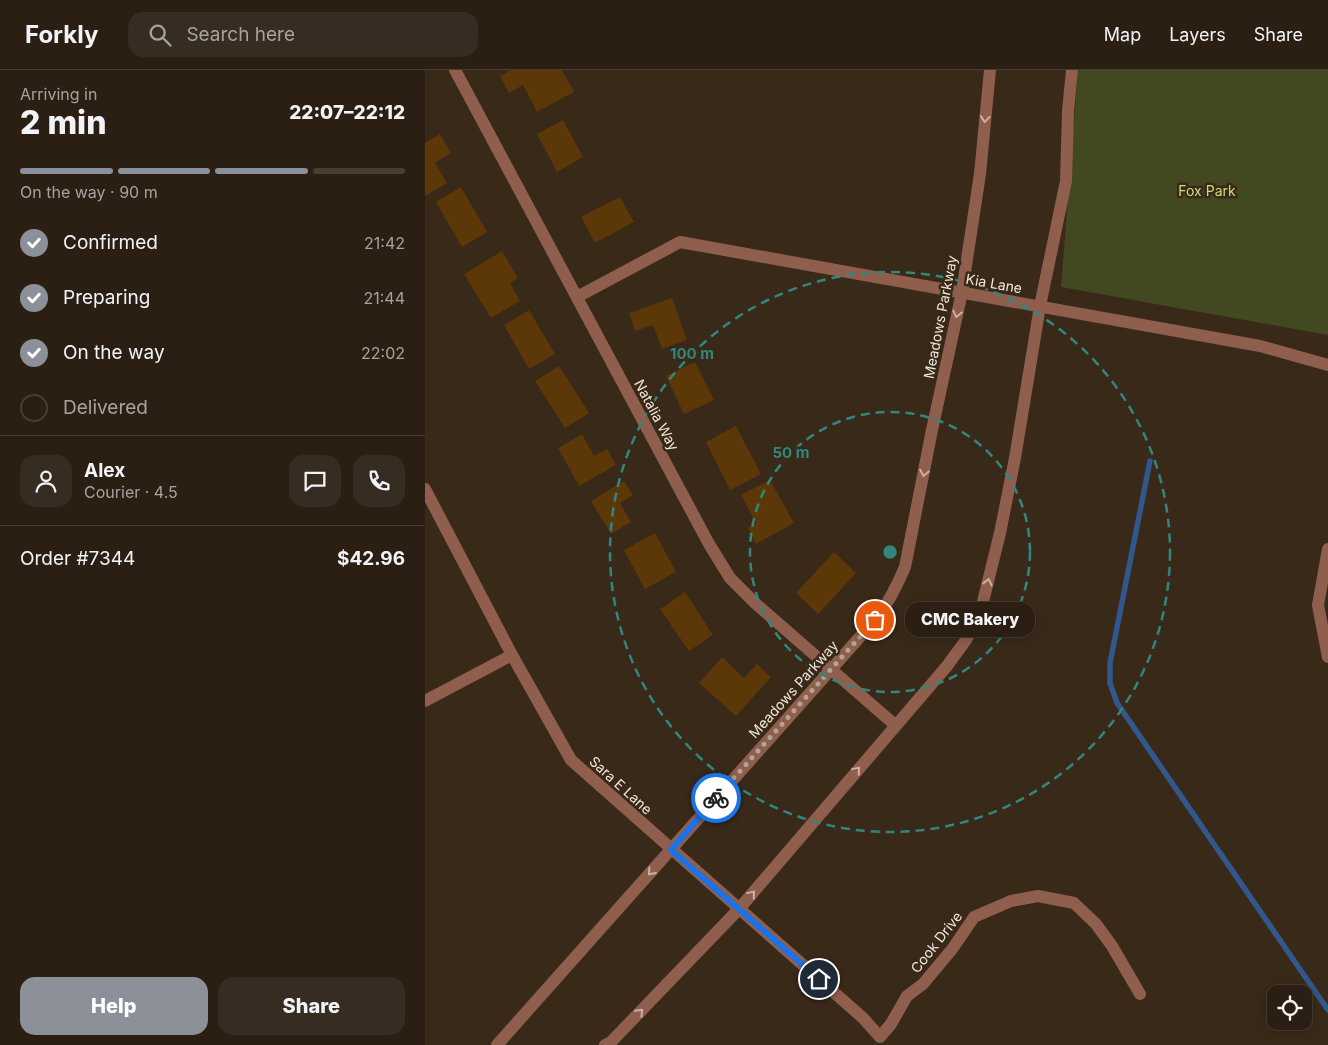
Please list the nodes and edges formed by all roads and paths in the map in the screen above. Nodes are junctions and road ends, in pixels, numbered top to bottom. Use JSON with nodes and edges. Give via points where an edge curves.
{"nodes":[{"id":1,"x":455,"y":70,"type":"edge"},
{"id":2,"x":989,"y":70,"type":"edge"},
{"id":3,"x":1072,"y":70,"type":"edge"},
{"id":4,"x":962,"y":292,"type":"junction"},
{"id":5,"x":577,"y":296,"type":"junction"},
{"id":6,"x":1040,"y":306,"type":"junction"},
{"id":7,"x":1328,"y":365,"type":"edge"},
{"id":8,"x":425,"y":489,"type":"edge"},
{"id":9,"x":1328,"y":549,"type":"edge"},
{"id":10,"x":512,"y":655,"type":"junction"},
{"id":11,"x":1328,"y":657,"type":"edge"},
{"id":12,"x":830,"y":669,"type":"junction"},
{"id":13,"x":425,"y":701,"type":"edge"},
{"id":14,"x":895,"y":725,"type":"junction"},
{"id":15,"x":671,"y":850,"type":"junction"},
{"id":16,"x":739,"y":909,"type":"junction"},
{"id":17,"x":1140,"y":994,"type":"dead end"},
{"id":18,"x":880,"y":1037,"type":"joint"},
{"id":19,"x":501,"y":1044,"type":"edge"},
{"id":20,"x":605,"y":1045,"type":"edge"}],
"edges":[{"from":1,"to":5,"type":"street","name":"Natalia Way"},
{"from":2,"to":4,"type":"street","name":"Meadows Parkway","one_way":true,"via":[[980,174]]},
{"from":3,"to":6,"type":"street","via":[[1066,181]]},
{"from":4,"to":5,"type":"street","name":"Kia Lane","via":[[680,242]]},
{"from":4,"to":6,"type":"street","name":"Kia Lane"},
{"from":4,"to":12,"type":"street","name":"Meadows Parkway","one_way":true,"via":[[905,568],[883,609]]},
{"from":5,"to":12,"type":"street","name":"Natalia Way","via":[[730,578]]},
{"from":6,"to":7,"type":"street","name":"Kia Lane","via":[[1260,346]]},
{"from":14,"to":6,"type":"street","one_way":true,"via":[[957,653],[981,610],[1015,458]]},
{"from":8,"to":10,"type":"street","name":"Sara E Lane"},
{"from":9,"to":11,"type":"street","via":[[1318,605]]},
{"from":10,"to":13,"type":"street"},
{"from":10,"to":15,"type":"street","name":"Sara E Lane","via":[[571,760]]},
{"from":12,"to":14,"type":"street","name":"Natalia Way"},
{"from":12,"to":15,"type":"street","name":"Meadows Parkway"},
{"from":16,"to":14,"type":"street","one_way":true},
{"from":15,"to":16,"type":"street","name":"Sara E Lane"},
{"from":15,"to":19,"type":"street","name":"Meadows Parkway","one_way":true},
{"from":16,"to":18,"type":"street","name":"Sara E Lane","via":[[863,1018]]},
{"from":20,"to":16,"type":"street","one_way":true},
{"from":17,"to":18,"type":"street","name":"Cook Drive","via":[[1096,924],[1074,903],[1039,896],[1011,901],[975,917],[923,984],[907,996]]}]}
